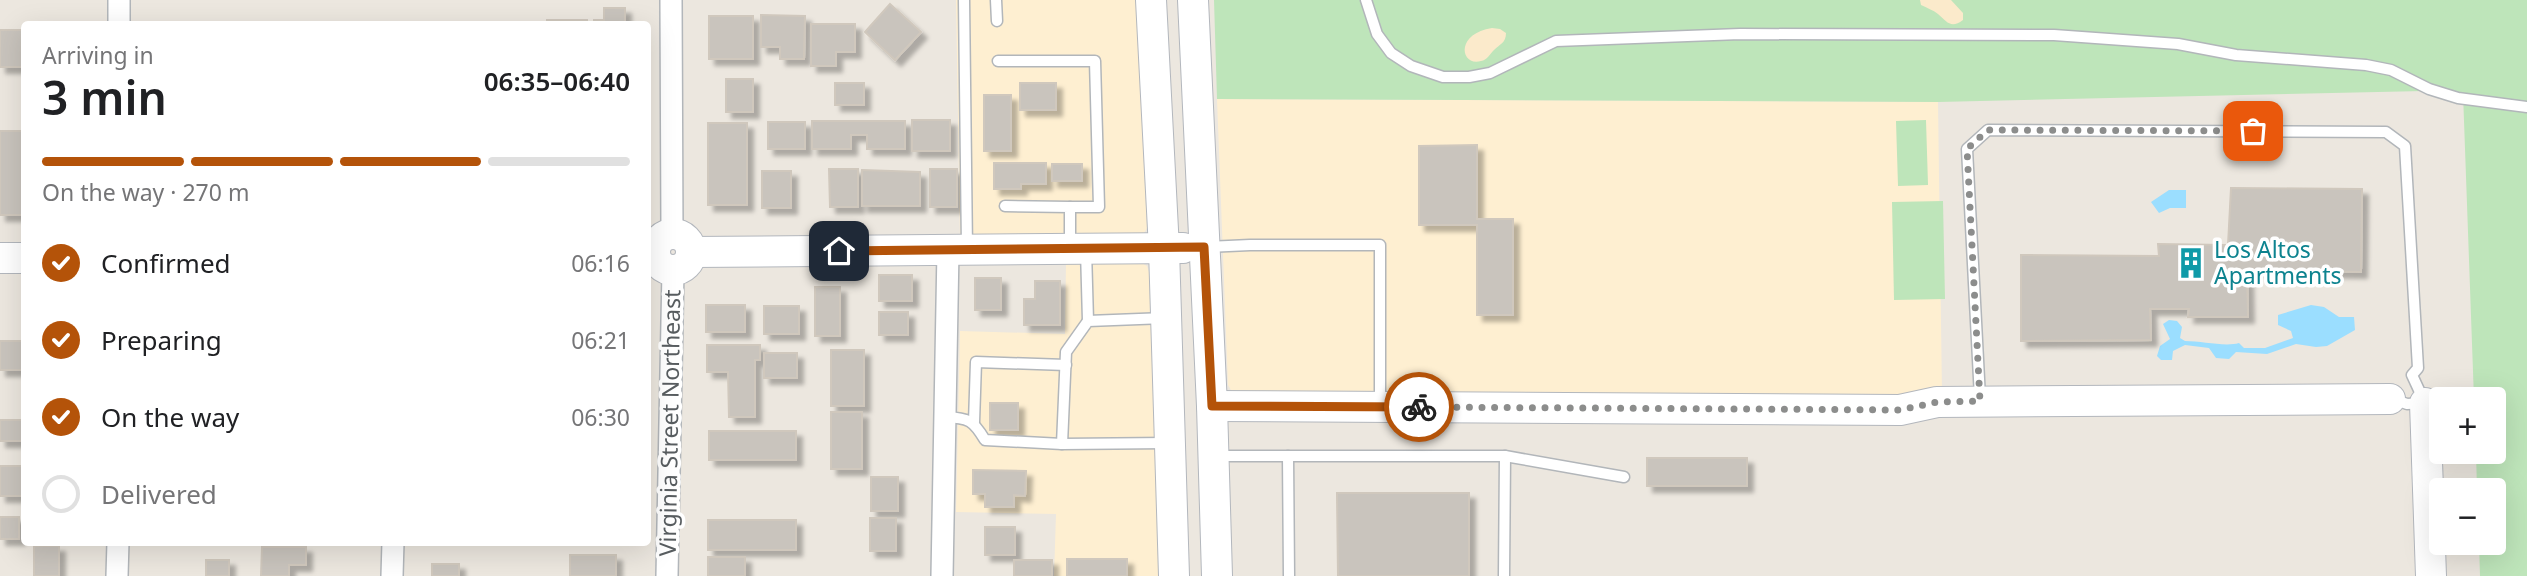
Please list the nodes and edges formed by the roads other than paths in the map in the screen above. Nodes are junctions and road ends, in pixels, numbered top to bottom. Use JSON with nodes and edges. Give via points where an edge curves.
{"nodes":[{"id":1,"x":119,"y":0,"type":"edge"},
{"id":2,"x":671,"y":0,"type":"edge"},
{"id":3,"x":964,"y":0,"type":"edge"},
{"id":4,"x":996,"y":0,"type":"edge"},
{"id":5,"x":1151,"y":0,"type":"edge"},
{"id":6,"x":1193,"y":0,"type":"edge"},
{"id":7,"x":1366,"y":0,"type":"edge"},
{"id":8,"x":119,"y":21,"type":"edge"},
{"id":9,"x":997,"y":21,"type":"dead end"},
{"id":10,"x":998,"y":61,"type":"dead end"},
{"id":11,"x":2527,"y":107,"type":"edge"},
{"id":12,"x":1005,"y":206,"type":"dead end"},
{"id":13,"x":1070,"y":207,"type":"junction"},
{"id":14,"x":1204,"y":247,"type":"junction"},
{"id":15,"x":1078,"y":249,"type":"junction"},
{"id":16,"x":1164,"y":249,"type":"junction"},
{"id":17,"x":958,"y":250,"type":"junction"},
{"id":18,"x":668,"y":252,"type":"edge"},
{"id":19,"x":0,"y":258,"type":"edge"},
{"id":20,"x":21,"y":258,"type":"edge"},
{"id":21,"x":1167,"y":318,"type":"junction"},
{"id":22,"x":1088,"y":321,"type":"junction"},
{"id":23,"x":1066,"y":365,"type":"junction"},
{"id":24,"x":2390,"y":398,"type":"joint"},
{"id":25,"x":1980,"y":401,"type":"junction"},
{"id":26,"x":2426,"y":403,"type":"junction"},
{"id":27,"x":1212,"y":406,"type":"junction"},
{"id":28,"x":1380,"y":407,"type":"junction"},
{"id":29,"x":945,"y":417,"type":"junction"},
{"id":30,"x":974,"y":422,"type":"junction"},
{"id":31,"x":1170,"y":443,"type":"junction"},
{"id":32,"x":1062,"y":444,"type":"junction"},
{"id":33,"x":1213,"y":456,"type":"junction"},
{"id":34,"x":1289,"y":456,"type":"junction"},
{"id":35,"x":1505,"y":456,"type":"junction"},
{"id":36,"x":1623,"y":477,"type":"dead end"},
{"id":37,"x":118,"y":546,"type":"edge"},
{"id":38,"x":393,"y":546,"type":"edge"},
{"id":39,"x":117,"y":576,"type":"edge"},
{"id":40,"x":392,"y":576,"type":"edge"},
{"id":41,"x":667,"y":576,"type":"edge"},
{"id":42,"x":942,"y":576,"type":"edge"},
{"id":43,"x":1174,"y":576,"type":"edge"},
{"id":44,"x":1217,"y":576,"type":"edge"},
{"id":45,"x":1289,"y":576,"type":"edge"},
{"id":46,"x":1504,"y":576,"type":"edge"},
{"id":47,"x":2431,"y":576,"type":"edge"}],
"edges":[{"from":1,"to":8,"type":"street"},
{"from":2,"to":18,"type":"street","name":"Virginia Street Northeast"},
{"from":3,"to":17,"type":"lane"},
{"from":4,"to":9,"type":"lane"},
{"from":5,"to":16,"type":"street"},
{"from":6,"to":14,"type":"street"},
{"from":7,"to":11,"type":"lane","via":[[1377,34],[1391,53],[1443,77],[1490,73],[1556,41],[1740,34],[2054,35],[2366,65],[2458,97]]},
{"from":10,"to":13,"type":"lane","via":[[1095,61],[1099,207]]},
{"from":12,"to":13,"type":"lane"},
{"from":13,"to":15,"type":"lane"},
{"from":14,"to":16,"type":"street"},
{"from":14,"to":27,"type":"street"},
{"from":14,"to":28,"type":"lane","via":[[1380,246]]},
{"from":15,"to":16,"type":"street"},
{"from":15,"to":17,"type":"street"},
{"from":15,"to":22,"type":"lane"},
{"from":16,"to":21,"type":"street"},
{"from":17,"to":18,"type":"street"},
{"from":17,"to":29,"type":"street"},
{"from":18,"to":41,"type":"street","name":"Virginia Street Northeast"},
{"from":19,"to":20,"type":"street"},
{"from":21,"to":22,"type":"lane"},
{"from":21,"to":31,"type":"street"},
{"from":22,"to":23,"type":"lane","via":[[1066,352]]},
{"from":23,"to":30,"type":"lane","via":[[976,362]]},
{"from":23,"to":32,"type":"lane"},
{"from":24,"to":25,"type":"street"},
{"from":24,"to":26,"type":"lane","via":[[2406,404]]},
{"from":25,"to":26,"type":"lane","via":[[1967,149],[1988,130],[2386,132],[2405,146],[2418,368],[2412,376]]},
{"from":25,"to":28,"type":"street","via":[[1937,402],[1900,410]]},
{"from":26,"to":47,"type":"street"},
{"from":27,"to":28,"type":"street"},
{"from":27,"to":33,"type":"street"},
{"from":29,"to":30,"type":"lane"},
{"from":29,"to":42,"type":"street"},
{"from":30,"to":32,"type":"lane","via":[[985,440]]},
{"from":31,"to":32,"type":"lane"},
{"from":31,"to":43,"type":"street"},
{"from":33,"to":34,"type":"lane"},
{"from":33,"to":44,"type":"street"},
{"from":34,"to":35,"type":"lane"},
{"from":34,"to":45,"type":"lane"},
{"from":35,"to":36,"type":"lane"},
{"from":35,"to":46,"type":"lane"},
{"from":37,"to":39,"type":"street"},
{"from":38,"to":40,"type":"street"}]}
